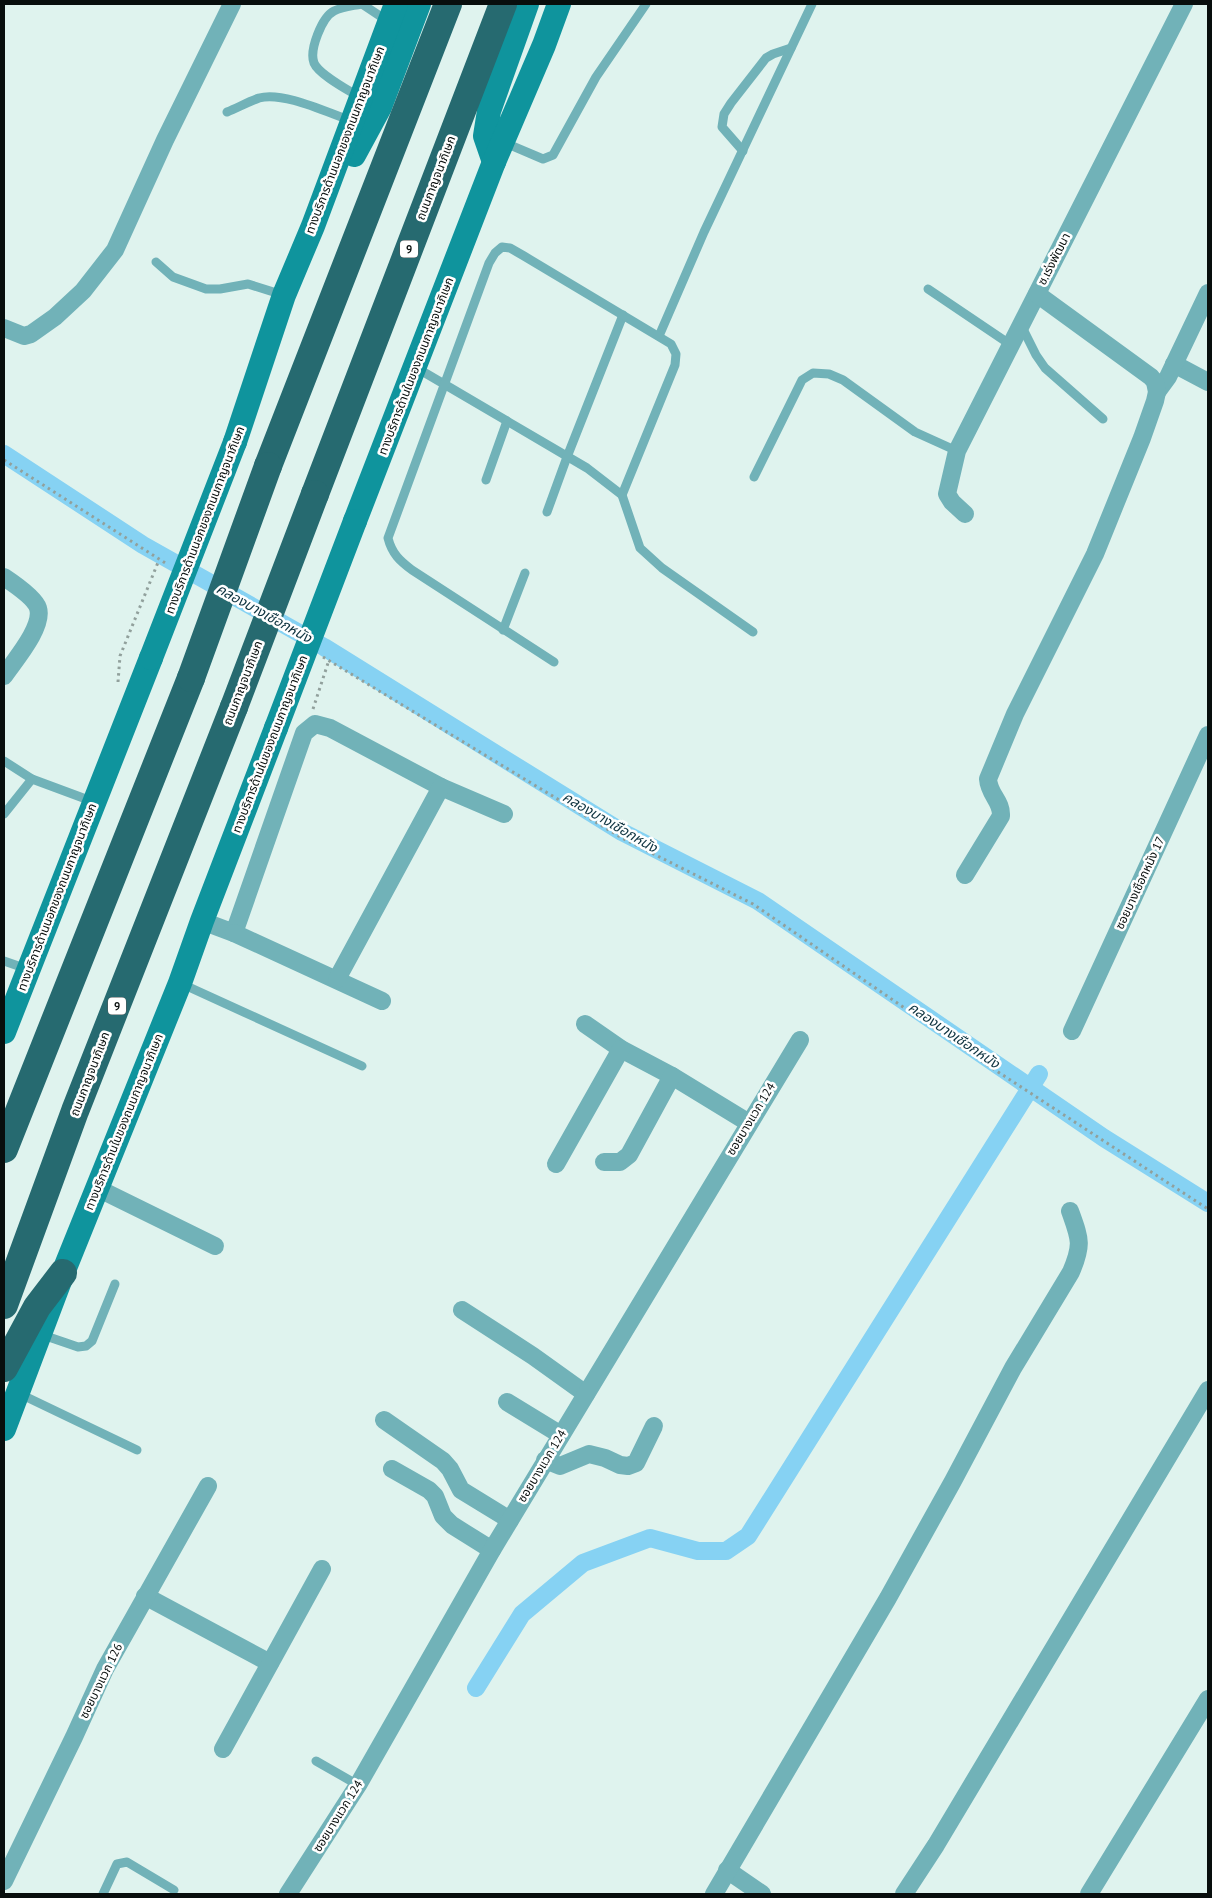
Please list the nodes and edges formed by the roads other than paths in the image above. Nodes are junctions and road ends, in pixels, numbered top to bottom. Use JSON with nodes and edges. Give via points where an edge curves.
{"nodes":[{"id":1,"x":232,"y":4,"type":"edge"},
{"id":2,"x":362,"y":4,"type":"edge"},
{"id":3,"x":419,"y":4,"type":"edge"},
{"id":4,"x":448,"y":4,"type":"edge"},
{"id":5,"x":503,"y":4,"type":"edge"},
{"id":6,"x":527,"y":4,"type":"edge"},
{"id":7,"x":559,"y":4,"type":"edge"},
{"id":8,"x":646,"y":4,"type":"edge"},
{"id":9,"x":812,"y":4,"type":"edge"},
{"id":10,"x":1184,"y":4,"type":"edge"},
{"id":11,"x":393,"y":13,"type":"edge"},
{"id":12,"x":791,"y":48,"type":"junction"},
{"id":13,"x":362,"y":98,"type":"junction"},
{"id":14,"x":227,"y":112,"type":"dead end"},
{"id":15,"x":353,"y":121,"type":"junction"},
{"id":16,"x":743,"y":151,"type":"junction"},
{"id":17,"x":499,"y":152,"type":"junction"},
{"id":18,"x":313,"y":226,"type":"junction"},
{"id":19,"x":156,"y":262,"type":"dead end"},
{"id":20,"x":928,"y":290,"type":"dead end"},
{"id":21,"x":1037,"y":294,"type":"junction"},
{"id":22,"x":284,"y":295,"type":"junction"},
{"id":23,"x":1208,"y":295,"type":"edge"},
{"id":24,"x":623,"y":315,"type":"junction"},
{"id":25,"x":1021,"y":325,"type":"junction"},
{"id":26,"x":4,"y":328,"type":"edge"},
{"id":27,"x":659,"y":336,"type":"junction"},
{"id":28,"x":1011,"y":345,"type":"junction"},
{"id":29,"x":1174,"y":364,"type":"junction"},
{"id":30,"x":415,"y":366,"type":"junction"},
{"id":31,"x":1208,"y":382,"type":"edge"},
{"id":32,"x":445,"y":384,"type":"junction"},
{"id":33,"x":1157,"y":392,"type":"junction"},
{"id":34,"x":1103,"y":419,"type":"dead end"},
{"id":35,"x":508,"y":421,"type":"junction"},
{"id":36,"x":957,"y":451,"type":"junction"},
{"id":37,"x":567,"y":457,"type":"junction"},
{"id":38,"x":754,"y":477,"type":"dead end"},
{"id":39,"x":486,"y":480,"type":"dead end"},
{"id":40,"x":622,"y":495,"type":"junction"},
{"id":41,"x":546,"y":512,"type":"dead end"},
{"id":42,"x":965,"y":514,"type":"dead end"},
{"id":43,"x":525,"y":573,"type":"dead end"},
{"id":44,"x":4,"y":577,"type":"edge"},
{"id":45,"x":504,"y":630,"type":"junction"},
{"id":46,"x":754,"y":632,"type":"dead end"},
{"id":47,"x":554,"y":662,"type":"dead end"},
{"id":48,"x":4,"y":676,"type":"edge"},
{"id":49,"x":1208,"y":735,"type":"edge"},
{"id":50,"x":4,"y":761,"type":"edge"},
{"id":51,"x":32,"y":779,"type":"junction"},
{"id":52,"x":441,"y":787,"type":"junction"},
{"id":53,"x":94,"y":802,"type":"junction"},
{"id":54,"x":4,"y":814,"type":"edge"},
{"id":55,"x":504,"y":814,"type":"dead end"},
{"id":56,"x":965,"y":875,"type":"dead end"},
{"id":57,"x":202,"y":921,"type":"junction"},
{"id":58,"x":234,"y":933,"type":"junction"},
{"id":59,"x":4,"y":961,"type":"edge"},
{"id":60,"x":28,"y":970,"type":"junction"},
{"id":61,"x":337,"y":979,"type":"junction"},
{"id":62,"x":180,"y":983,"type":"junction"},
{"id":63,"x":382,"y":1001,"type":"dead end"},
{"id":64,"x":585,"y":1024,"type":"dead end"},
{"id":65,"x":1072,"y":1031,"type":"dead end"},
{"id":66,"x":4,"y":1032,"type":"edge"},
{"id":67,"x":800,"y":1040,"type":"dead end"},
{"id":68,"x":621,"y":1048,"type":"junction"},
{"id":69,"x":362,"y":1066,"type":"dead end"},
{"id":70,"x":672,"y":1076,"type":"junction"},
{"id":71,"x":750,"y":1123,"type":"junction"},
{"id":72,"x":4,"y":1149,"type":"edge"},
{"id":73,"x":604,"y":1162,"type":"dead end"},
{"id":74,"x":556,"y":1164,"type":"dead end"},
{"id":75,"x":97,"y":1188,"type":"junction"},
{"id":76,"x":1070,"y":1211,"type":"dead end"},
{"id":77,"x":215,"y":1246,"type":"dead end"},
{"id":78,"x":63,"y":1272,"type":"junction"},
{"id":79,"x":115,"y":1284,"type":"dead end"},
{"id":80,"x":4,"y":1305,"type":"edge"},
{"id":81,"x":462,"y":1310,"type":"dead end"},
{"id":82,"x":40,"y":1334,"type":"junction"},
{"id":83,"x":4,"y":1368,"type":"edge"},
{"id":84,"x":1208,"y":1390,"type":"edge"},
{"id":85,"x":18,"y":1393,"type":"junction"},
{"id":86,"x":586,"y":1394,"type":"junction"},
{"id":87,"x":507,"y":1402,"type":"dead end"},
{"id":88,"x":384,"y":1420,"type":"dead end"},
{"id":89,"x":654,"y":1426,"type":"dead end"},
{"id":90,"x":4,"y":1429,"type":"edge"},
{"id":91,"x":561,"y":1435,"type":"junction"},
{"id":92,"x":137,"y":1450,"type":"dead end"},
{"id":93,"x":546,"y":1460,"type":"junction"},
{"id":94,"x":392,"y":1469,"type":"dead end"},
{"id":95,"x":208,"y":1486,"type":"dead end"},
{"id":96,"x":510,"y":1520,"type":"junction"},
{"id":97,"x":492,"y":1550,"type":"junction"},
{"id":98,"x":322,"y":1569,"type":"dead end"},
{"id":99,"x":145,"y":1596,"type":"junction"},
{"id":100,"x":270,"y":1663,"type":"junction"},
{"id":101,"x":1208,"y":1699,"type":"edge"},
{"id":102,"x":223,"y":1749,"type":"dead end"},
{"id":103,"x":316,"y":1761,"type":"dead end"},
{"id":104,"x":358,"y":1785,"type":"junction"},
{"id":105,"x":726,"y":1870,"type":"junction"},
{"id":106,"x":4,"y":1881,"type":"edge"},
{"id":107,"x":174,"y":1890,"type":"dead end"},
{"id":108,"x":103,"y":1894,"type":"edge"},
{"id":109,"x":288,"y":1894,"type":"edge"},
{"id":110,"x":714,"y":1894,"type":"edge"},
{"id":111,"x":762,"y":1894,"type":"edge"},
{"id":112,"x":904,"y":1894,"type":"edge"},
{"id":113,"x":1089,"y":1894,"type":"edge"}],
"edges":[{"from":1,"to":26,"type":"street","via":[[115,250],[84,291],[32,334],[24,336]]},
{"from":2,"to":11,"type":"lane"},
{"from":2,"to":13,"type":"lane","via":[[333,11],[324,19],[313,50],[314,63],[323,73]]},
{"from":3,"to":18,"type":"main road","via":[[380,107]]},
{"from":4,"to":72,"type":"highway","bridge":true,"via":[[268,466],[191,678]]},
{"from":5,"to":80,"type":"highway","name":"ถนนกาญจนาภิเษก","number":"9","bridge":true,"via":[[79,1102]]},
{"from":6,"to":17,"type":"main road","via":[[489,111],[485,136]]},
{"from":7,"to":17,"type":"main road","name":"ทางบริการด้านในของถนนกาญจนาภิเษก"},
{"from":8,"to":17,"type":"lane","via":[[596,77],[552,155],[543,159]]},
{"from":9,"to":12,"type":"lane"},
{"from":10,"to":21,"type":"street","name":"ซ.เร่งพัฒนา"},
{"from":11,"to":13,"type":"main road","name":"ทางบริการด้านนอกของถนนกาญจนาภิเษก"},
{"from":12,"to":16,"type":"lane"},
{"from":12,"to":16,"type":"lane","via":[[766,58],[724,114],[722,127]]},
{"from":13,"to":15,"type":"main road","name":"ทางบริการด้านนอกของถนนกาญจนาภิเษก"},
{"from":14,"to":15,"type":"lane","via":[[260,98],[274,96]]},
{"from":15,"to":18,"type":"main road","name":"ทางบริการด้านนอกของถนนกาญจนาภิเษก"},
{"from":16,"to":27,"type":"lane"},
{"from":17,"to":30,"type":"main road","name":"ทางบริการด้านในของถนนกาญจนาภิเษก"},
{"from":18,"to":22,"type":"main road","name":"ทางบริการด้านนอกของถนนกาญจนาภิเษก"},
{"from":19,"to":22,"type":"lane","via":[[173,277],[206,288],[248,284]]},
{"from":20,"to":28,"type":"lane"},
{"from":21,"to":25,"type":"street","name":"ซ.เร่งพัฒนา"},
{"from":21,"to":33,"type":"street","via":[[1151,377]]},
{"from":22,"to":53,"type":"main road","name":"ทางบริการด้านนอกของถนนกาญจนาภิเษก","bridge":true,"via":[[235,442]]},
{"from":23,"to":29,"type":"street"},
{"from":24,"to":27,"type":"lane"},
{"from":24,"to":32,"type":"lane","via":[[510,248],[502,247],[489,263]]},
{"from":24,"to":37,"type":"lane"},
{"from":25,"to":28,"type":"street","name":"ซ.เร่งพัฒนา"},
{"from":25,"to":34,"type":"lane","via":[[1045,368]]},
{"from":27,"to":40,"type":"lane","via":[[671,344],[676,354],[675,365]]},
{"from":28,"to":36,"type":"street","name":"ซ.เร่งพัฒนา"},
{"from":29,"to":31,"type":"street"},
{"from":29,"to":33,"type":"street"},
{"from":30,"to":32,"type":"lane"},
{"from":30,"to":57,"type":"main road","name":"ทางบริการด้านในของถนนกาญจนาภิเษก","bridge":true},
{"from":32,"to":35,"type":"lane"},
{"from":32,"to":45,"type":"lane","via":[[388,538],[397,558],[412,570]]},
{"from":33,"to":56,"type":"street","via":[[1095,554],[1015,714],[988,779],[989,789],[1001,808],[1001,816]]},
{"from":35,"to":37,"type":"lane"},
{"from":35,"to":39,"type":"lane"},
{"from":36,"to":38,"type":"lane","via":[[915,432],[843,380],[829,374],[813,373],[802,380]]},
{"from":36,"to":42,"type":"street","name":"ซ.เร่งพัฒนา","via":[[947,494]]},
{"from":37,"to":40,"type":"lane"},
{"from":37,"to":41,"type":"lane"},
{"from":40,"to":46,"type":"lane","via":[[640,548],[662,568]]},
{"from":43,"to":45,"type":"lane"},
{"from":44,"to":48,"type":"street","via":[[38,606],[39,616],[35,630]]},
{"from":45,"to":47,"type":"lane"},
{"from":49,"to":65,"type":"street","name":"ซอยบางเชือกหนัง 17"},
{"from":50,"to":51,"type":"lane"},
{"from":51,"to":53,"type":"lane"},
{"from":51,"to":54,"type":"lane"},
{"from":52,"to":55,"type":"street"},
{"from":52,"to":58,"type":"street","via":[[330,728],[315,724],[304,733]]},
{"from":52,"to":61,"type":"street"},
{"from":53,"to":60,"type":"main road","name":"ทางบริการด้านนอกของถนนกาญจนาภิเษก"},
{"from":57,"to":58,"type":"street"},
{"from":57,"to":62,"type":"main road","name":"ทางบริการด้านในของถนนกาญจนาภิเษก"},
{"from":58,"to":61,"type":"street"},
{"from":59,"to":60,"type":"lane"},
{"from":60,"to":66,"type":"main road","name":"ทางบริการด้านนอกของถนนกาญจนาภิเษก"},
{"from":61,"to":63,"type":"street"},
{"from":62,"to":69,"type":"lane"},
{"from":62,"to":75,"type":"main road","name":"ทางบริการด้านในของถนนกาญจนาภิเษก"},
{"from":64,"to":68,"type":"street"},
{"from":67,"to":71,"type":"street","name":"ซอยบางแวก 124"},
{"from":68,"to":70,"type":"street"},
{"from":68,"to":74,"type":"street"},
{"from":70,"to":71,"type":"street"},
{"from":70,"to":73,"type":"street","via":[[629,1155],[620,1162]]},
{"from":71,"to":86,"type":"street","name":"ซอยบางแวก 124"},
{"from":75,"to":77,"type":"street"},
{"from":75,"to":78,"type":"main road","name":"ทางบริการด้านในของถนนกาญจนาภิเษก"},
{"from":76,"to":105,"type":"street","via":[[1080,1239],[1078,1256],[1071,1272],[1013,1368],[888,1598]]},
{"from":78,"to":82,"type":"main road","name":"ทางบริการด้านในของถนนกาญจนาภิเษก"},
{"from":78,"to":83,"type":"highway","via":[[37,1307]]},
{"from":79,"to":82,"type":"lane","via":[[92,1341],[86,1346]]},
{"from":81,"to":86,"type":"street"},
{"from":82,"to":85,"type":"main road","name":"ทางบริการด้านในของถนนกาญจนาภิเษก"},
{"from":84,"to":112,"type":"street"},
{"from":85,"to":90,"type":"main road","name":"ทางบริการด้านในของถนนกาญจนาภิเษก"},
{"from":85,"to":92,"type":"lane"},
{"from":86,"to":91,"type":"street","name":"ซอยบางแวก 124"},
{"from":87,"to":91,"type":"street"},
{"from":88,"to":96,"type":"street","via":[[443,1461],[461,1490]]},
{"from":89,"to":93,"type":"street","via":[[636,1462],[628,1466],[589,1454],[560,1466]]},
{"from":91,"to":93,"type":"street","name":"ซอยบางแวก 124"},
{"from":93,"to":96,"type":"street","name":"ซอยบางแวก 124"},
{"from":94,"to":97,"type":"street","via":[[429,1490],[443,1516],[452,1525]]},
{"from":95,"to":99,"type":"street","name":"ซอยบางแวก 126"},
{"from":96,"to":97,"type":"street","name":"ซอยบางแวก 124"},
{"from":97,"to":104,"type":"street","name":"ซอยบางแวก 124"},
{"from":98,"to":100,"type":"street"},
{"from":99,"to":100,"type":"street"},
{"from":99,"to":106,"type":"street","name":"ซอยบางแวก 126","via":[[105,1669]]},
{"from":100,"to":102,"type":"street"},
{"from":101,"to":113,"type":"street"},
{"from":103,"to":104,"type":"lane"},
{"from":104,"to":109,"type":"street","name":"ซอยบางแวก 124"},
{"from":105,"to":110,"type":"street"},
{"from":105,"to":111,"type":"street"},
{"from":107,"to":108,"type":"lane","via":[[127,1862],[117,1864]]}]}
